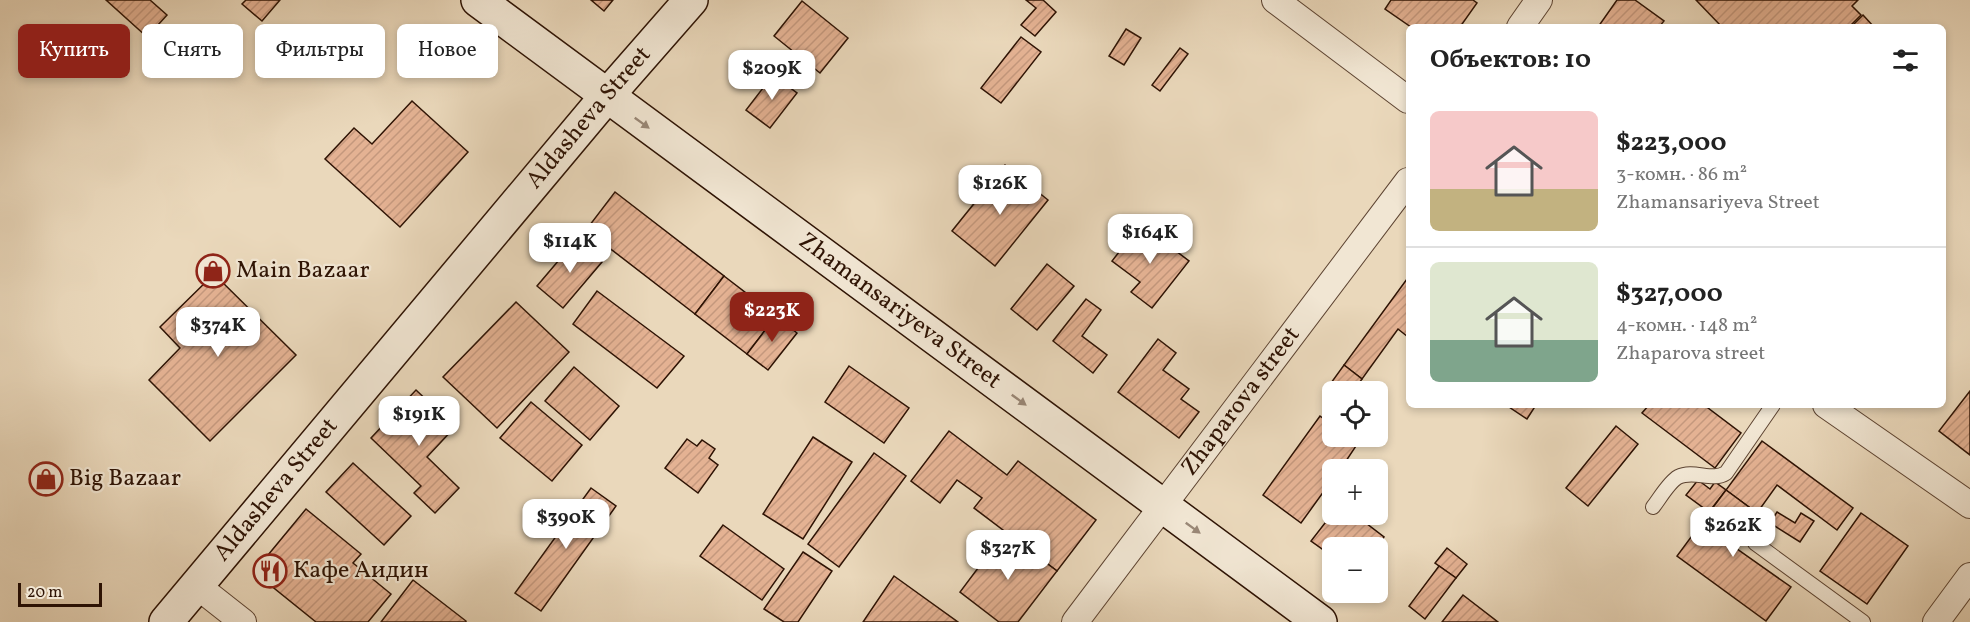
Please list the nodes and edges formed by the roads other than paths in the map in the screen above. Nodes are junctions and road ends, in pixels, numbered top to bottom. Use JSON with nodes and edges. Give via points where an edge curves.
{"nodes":[{"id":1,"x":477,"y":0,"type":"edge"},
{"id":2,"x":691,"y":0,"type":"edge"},
{"id":3,"x":1275,"y":0,"type":"edge"},
{"id":4,"x":1539,"y":0,"type":"edge"},
{"id":5,"x":1522,"y":24,"type":"edge"},
{"id":6,"x":606,"y":97,"type":"junction"},
{"id":7,"x":1406,"y":98,"type":"edge"},
{"id":8,"x":1406,"y":184,"type":"edge"},
{"id":9,"x":1771,"y":408,"type":"edge"},
{"id":10,"x":1830,"y":408,"type":"edge"},
{"id":11,"x":1970,"y":505,"type":"edge"},
{"id":12,"x":1164,"y":507,"type":"junction"},
{"id":13,"x":1653,"y":507,"type":"dead end"},
{"id":14,"x":1755,"y":543,"type":"dead end"},
{"id":15,"x":1970,"y":576,"type":"edge"},
{"id":16,"x":196,"y":585,"type":"junction"},
{"id":17,"x":166,"y":622,"type":"edge"},
{"id":18,"x":243,"y":622,"type":"edge"},
{"id":19,"x":1075,"y":622,"type":"edge"},
{"id":20,"x":1320,"y":622,"type":"edge"},
{"id":21,"x":1863,"y":622,"type":"edge"},
{"id":22,"x":1936,"y":622,"type":"edge"}],
"edges":[{"from":1,"to":6,"type":"main road","name":"Zhamansariyeva Street"},
{"from":2,"to":6,"type":"main road","name":"Aldasheva Street"},
{"from":3,"to":7,"type":"street"},
{"from":4,"to":5,"type":"street"},
{"from":6,"to":12,"type":"main road","name":"Zhamansariyeva Street","one_way":true},
{"from":6,"to":16,"type":"main road","name":"Aldasheva Street"},
{"from":8,"to":12,"type":"street","name":"Zhaparova street"},
{"from":9,"to":13,"type":"lane","via":[[1726,473],[1677,477]]},
{"from":10,"to":11,"type":"street"},
{"from":12,"to":19,"type":"street","name":"Zhaparova street"},
{"from":12,"to":20,"type":"main road","name":"Zhamansariyeva Street","one_way":true},
{"from":14,"to":21,"type":"lane"},
{"from":15,"to":22,"type":"street"},
{"from":16,"to":17,"type":"main road","name":"Aldasheva Street"},
{"from":16,"to":18,"type":"street"}]}
